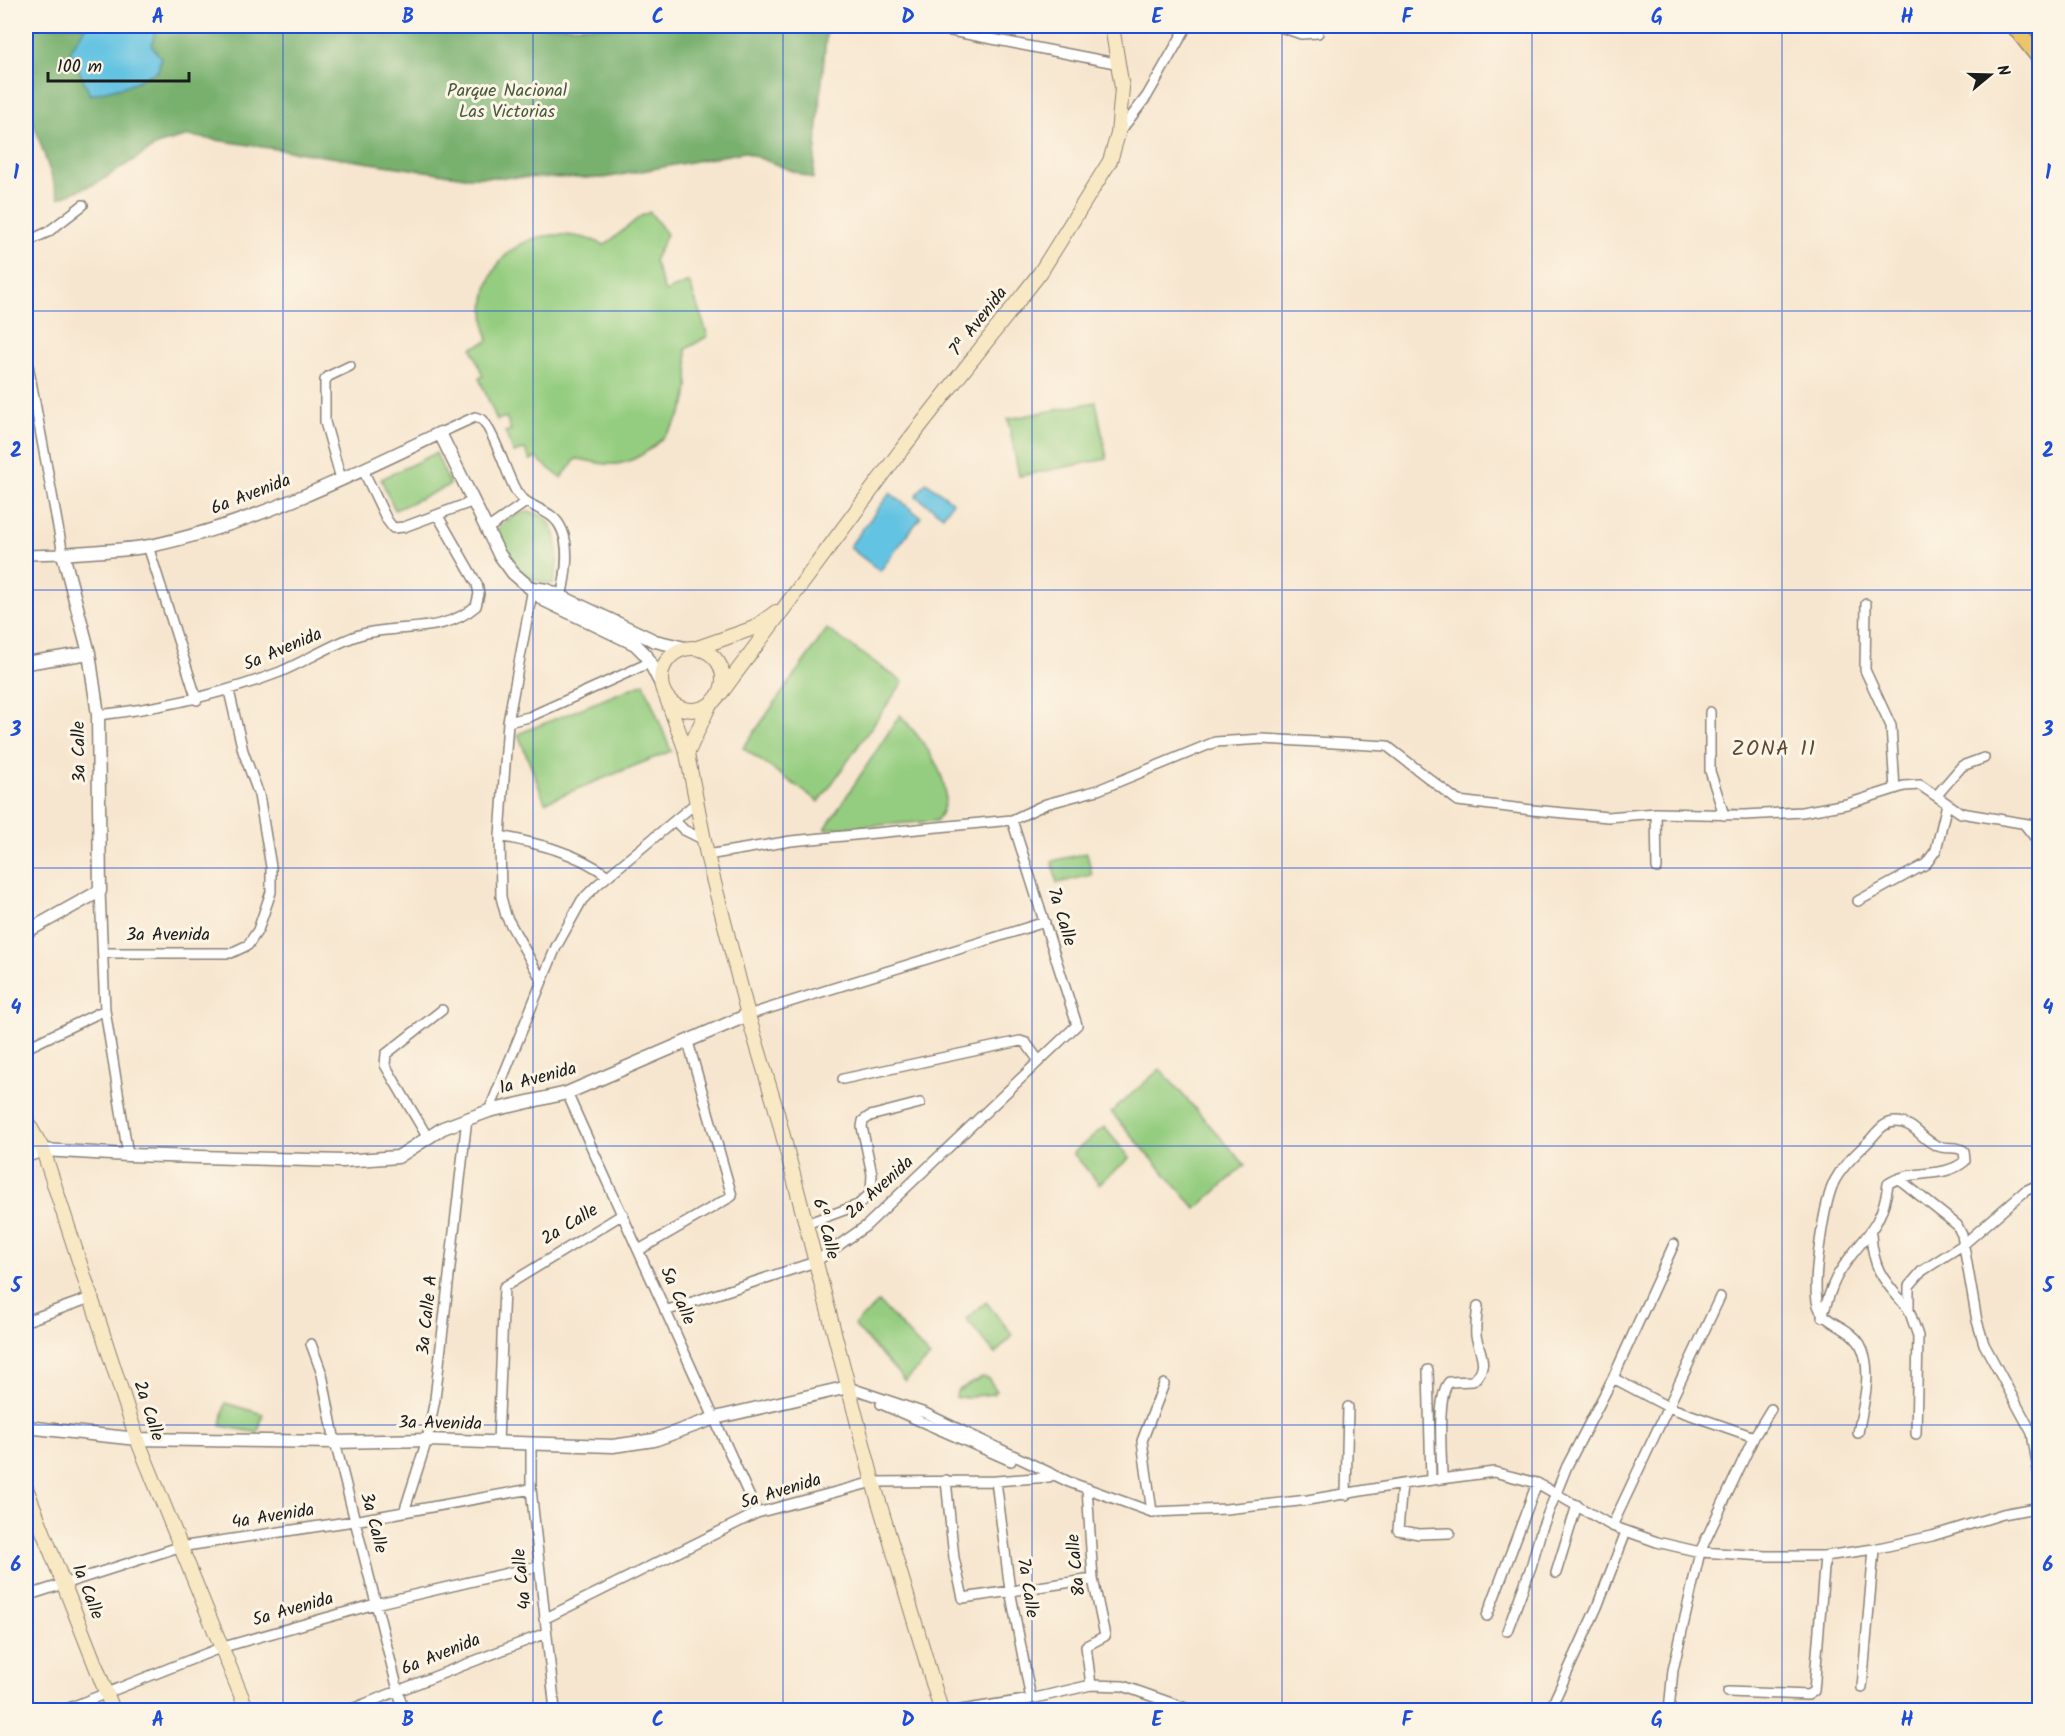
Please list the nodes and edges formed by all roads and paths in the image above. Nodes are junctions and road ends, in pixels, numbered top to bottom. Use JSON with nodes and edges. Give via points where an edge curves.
{"nodes":[{"id":1,"x":1112,"y":26,"type":"edge"},
{"id":2,"x":1187,"y":26,"type":"edge"},
{"id":3,"x":1278,"y":26,"type":"edge"},
{"id":4,"x":2014,"y":26,"type":"edge"},
{"id":5,"x":946,"y":30,"type":"dead end"},
{"id":6,"x":1318,"y":33,"type":"dead end"},
{"id":7,"x":2040,"y":59,"type":"edge"},
{"id":8,"x":1120,"y":64,"type":"junction"},
{"id":9,"x":1118,"y":134,"type":"junction"},
{"id":10,"x":83,"y":205,"type":"dead end"},
{"id":11,"x":26,"y":242,"type":"edge"},
{"id":12,"x":26,"y":354,"type":"edge"},
{"id":13,"x":350,"y":366,"type":"dead end"},
{"id":14,"x":441,"y":433,"type":"junction"},
{"id":15,"x":363,"y":470,"type":"junction"},
{"id":16,"x":341,"y":479,"type":"junction"},
{"id":17,"x":474,"y":501,"type":"junction"},
{"id":18,"x":526,"y":502,"type":"junction"},
{"id":19,"x":438,"y":516,"type":"junction"},
{"id":20,"x":487,"y":529,"type":"junction"},
{"id":21,"x":148,"y":546,"type":"junction"},
{"id":22,"x":63,"y":554,"type":"junction"},
{"id":23,"x":26,"y":555,"type":"edge"},
{"id":24,"x":533,"y":588,"type":"junction"},
{"id":25,"x":560,"y":602,"type":"junction"},
{"id":26,"x":1866,"y":604,"type":"dead end"},
{"id":27,"x":782,"y":607,"type":"junction"},
{"id":28,"x":691,"y":648,"type":"junction"},
{"id":29,"x":89,"y":653,"type":"junction"},
{"id":30,"x":651,"y":662,"type":"junction"},
{"id":31,"x":26,"y":663,"type":"edge"},
{"id":32,"x":664,"y":690,"type":"junction"},
{"id":33,"x":229,"y":691,"type":"junction"},
{"id":34,"x":721,"y":693,"type":"junction"},
{"id":35,"x":197,"y":700,"type":"junction"},
{"id":36,"x":709,"y":706,"type":"junction"},
{"id":37,"x":1710,"y":712,"type":"dead end"},
{"id":38,"x":98,"y":715,"type":"junction"},
{"id":39,"x":508,"y":722,"type":"junction"},
{"id":40,"x":687,"y":754,"type":"junction"},
{"id":41,"x":1984,"y":758,"type":"dead end"},
{"id":42,"x":1895,"y":789,"type":"junction"},
{"id":43,"x":1937,"y":795,"type":"junction"},
{"id":44,"x":697,"y":802,"type":"junction"},
{"id":45,"x":1947,"y":804,"type":"junction"},
{"id":46,"x":1656,"y":813,"type":"junction"},
{"id":47,"x":1724,"y":815,"type":"junction"},
{"id":48,"x":1012,"y":820,"type":"junction"},
{"id":49,"x":675,"y":821,"type":"junction"},
{"id":50,"x":2025,"y":825,"type":"junction"},
{"id":51,"x":2040,"y":826,"type":"edge"},
{"id":52,"x":500,"y":836,"type":"junction"},
{"id":53,"x":704,"y":840,"type":"junction"},
{"id":54,"x":2040,"y":844,"type":"edge"},
{"id":55,"x":707,"y":855,"type":"junction"},
{"id":56,"x":1657,"y":868,"type":"dead end"},
{"id":57,"x":608,"y":876,"type":"junction"},
{"id":58,"x":100,"y":891,"type":"junction"},
{"id":59,"x":1858,"y":901,"type":"dead end"},
{"id":60,"x":1045,"y":922,"type":"junction"},
{"id":61,"x":26,"y":932,"type":"edge"},
{"id":62,"x":104,"y":953,"type":"junction"},
{"id":63,"x":542,"y":981,"type":"junction"},
{"id":64,"x":105,"y":1010,"type":"junction"},
{"id":65,"x":442,"y":1010,"type":"dead end"},
{"id":66,"x":748,"y":1016,"type":"junction"},
{"id":67,"x":1077,"y":1025,"type":"joint"},
{"id":68,"x":688,"y":1042,"type":"junction"},
{"id":69,"x":26,"y":1048,"type":"edge"},
{"id":70,"x":1039,"y":1060,"type":"junction"},
{"id":71,"x":843,"y":1079,"type":"dead end"},
{"id":72,"x":567,"y":1093,"type":"junction"},
{"id":73,"x":920,"y":1103,"type":"dead end"},
{"id":74,"x":489,"y":1111,"type":"junction"},
{"id":75,"x":467,"y":1119,"type":"junction"},
{"id":76,"x":26,"y":1120,"type":"edge"},
{"id":77,"x":428,"y":1138,"type":"junction"},
{"id":78,"x":42,"y":1150,"type":"junction"},
{"id":79,"x":128,"y":1155,"type":"junction"},
{"id":80,"x":26,"y":1156,"type":"edge"},
{"id":81,"x":1899,"y":1179,"type":"junction"},
{"id":82,"x":2040,"y":1184,"type":"edge"},
{"id":83,"x":623,"y":1214,"type":"junction"},
{"id":84,"x":806,"y":1224,"type":"junction"},
{"id":85,"x":1870,"y":1235,"type":"junction"},
{"id":86,"x":1674,"y":1244,"type":"dead end"},
{"id":87,"x":1964,"y":1244,"type":"junction"},
{"id":88,"x":639,"y":1250,"type":"junction"},
{"id":89,"x":815,"y":1262,"type":"junction"},
{"id":90,"x":93,"y":1297,"type":"junction"},
{"id":91,"x":1720,"y":1297,"type":"dead end"},
{"id":92,"x":1478,"y":1306,"type":"dead end"},
{"id":93,"x":1909,"y":1310,"type":"junction"},
{"id":94,"x":666,"y":1311,"type":"junction"},
{"id":95,"x":1822,"y":1317,"type":"junction"},
{"id":96,"x":26,"y":1321,"type":"edge"},
{"id":97,"x":311,"y":1344,"type":"dead end"},
{"id":98,"x":1428,"y":1370,"type":"dead end"},
{"id":99,"x":1613,"y":1377,"type":"junction"},
{"id":100,"x":1164,"y":1384,"type":"dead end"},
{"id":101,"x":848,"y":1388,"type":"junction"},
{"id":102,"x":1348,"y":1407,"type":"dead end"},
{"id":103,"x":1668,"y":1407,"type":"junction"},
{"id":104,"x":1770,"y":1409,"type":"dead end"},
{"id":105,"x":715,"y":1418,"type":"junction"},
{"id":106,"x":26,"y":1427,"type":"edge"},
{"id":107,"x":1858,"y":1433,"type":"dead end"},
{"id":108,"x":1916,"y":1434,"type":"dead end"},
{"id":109,"x":1754,"y":1437,"type":"junction"},
{"id":110,"x":137,"y":1439,"type":"junction"},
{"id":111,"x":427,"y":1440,"type":"junction"},
{"id":112,"x":335,"y":1442,"type":"junction"},
{"id":113,"x":498,"y":1443,"type":"junction"},
{"id":114,"x":531,"y":1444,"type":"junction"},
{"id":115,"x":1049,"y":1477,"type":"junction"},
{"id":116,"x":1442,"y":1478,"type":"junction"},
{"id":117,"x":1431,"y":1479,"type":"junction"},
{"id":118,"x":946,"y":1480,"type":"junction"},
{"id":119,"x":996,"y":1481,"type":"junction"},
{"id":120,"x":873,"y":1482,"type":"junction"},
{"id":121,"x":1069,"y":1482,"type":"junction"},
{"id":122,"x":2040,"y":1482,"type":"edge"},
{"id":123,"x":1402,"y":1484,"type":"junction"},
{"id":124,"x":1537,"y":1484,"type":"junction"},
{"id":125,"x":26,"y":1488,"type":"edge"},
{"id":126,"x":1087,"y":1488,"type":"junction"},
{"id":127,"x":531,"y":1489,"type":"junction"},
{"id":128,"x":1556,"y":1494,"type":"junction"},
{"id":129,"x":1346,"y":1495,"type":"junction"},
{"id":130,"x":1577,"y":1505,"type":"junction"},
{"id":131,"x":2040,"y":1507,"type":"edge"},
{"id":132,"x":404,"y":1512,"type":"junction"},
{"id":133,"x":1152,"y":1512,"type":"junction"},
{"id":134,"x":757,"y":1513,"type":"junction"},
{"id":135,"x":354,"y":1521,"type":"junction"},
{"id":136,"x":1612,"y":1526,"type":"junction"},
{"id":137,"x":1626,"y":1532,"type":"junction"},
{"id":138,"x":1450,"y":1533,"type":"dead end"},
{"id":139,"x":179,"y":1547,"type":"junction"},
{"id":140,"x":1874,"y":1549,"type":"junction"},
{"id":141,"x":1700,"y":1552,"type":"junction"},
{"id":142,"x":1825,"y":1556,"type":"junction"},
{"id":143,"x":538,"y":1566,"type":"junction"},
{"id":144,"x":1556,"y":1573,"type":"dead end"},
{"id":145,"x":1093,"y":1579,"type":"junction"},
{"id":146,"x":64,"y":1582,"type":"junction"},
{"id":147,"x":1010,"y":1590,"type":"junction"},
{"id":148,"x":26,"y":1596,"type":"edge"},
{"id":149,"x":375,"y":1604,"type":"junction"},
{"id":150,"x":1487,"y":1616,"type":"dead end"},
{"id":151,"x":544,"y":1619,"type":"junction"},
{"id":152,"x":1507,"y":1631,"type":"dead end"},
{"id":153,"x":546,"y":1633,"type":"junction"},
{"id":154,"x":220,"y":1648,"type":"junction"},
{"id":155,"x":1091,"y":1685,"type":"junction"},
{"id":156,"x":1862,"y":1688,"type":"dead end"},
{"id":157,"x":398,"y":1692,"type":"junction"},
{"id":158,"x":1728,"y":1692,"type":"dead end"},
{"id":159,"x":107,"y":1694,"type":"junction"},
{"id":160,"x":1031,"y":1700,"type":"junction"},
{"id":161,"x":64,"y":1710,"type":"edge"},
{"id":162,"x":113,"y":1710,"type":"edge"},
{"id":163,"x":247,"y":1710,"type":"edge"},
{"id":164,"x":349,"y":1710,"type":"edge"},
{"id":165,"x":403,"y":1710,"type":"edge"},
{"id":166,"x":555,"y":1710,"type":"edge"},
{"id":167,"x":941,"y":1710,"type":"edge"},
{"id":168,"x":961,"y":1710,"type":"edge"},
{"id":169,"x":1191,"y":1710,"type":"edge"},
{"id":170,"x":1550,"y":1710,"type":"edge"},
{"id":171,"x":1669,"y":1710,"type":"edge"}],
"edges":[{"from":1,"to":8,"type":"main road","name":"7ª Avenida"},
{"from":2,"to":9,"type":"street","via":[[1141,105]]},
{"from":3,"to":6,"type":"street","via":[[1301,34]]},
{"from":4,"to":7,"type":"main road"},
{"from":5,"to":8,"type":"street"},
{"from":8,"to":9,"type":"main road","name":"7ª Avenida"},
{"from":9,"to":27,"type":"main road","name":"7ª Avenida","via":[[1110,161],[1040,273]]},
{"from":10,"to":11,"type":"street"},
{"from":12,"to":22,"type":"street","name":"3a Calle"},
{"from":13,"to":16,"type":"street","via":[[325,381],[326,422]]},
{"from":14,"to":15,"type":"street","name":"6a Avenida"},
{"from":14,"to":17,"type":"street"},
{"from":14,"to":18,"type":"street","name":"6a Avenida","via":[[475,417],[485,424],[516,492]]},
{"from":15,"to":16,"type":"street","name":"6a Avenida"},
{"from":15,"to":19,"type":"street","via":[[393,528]]},
{"from":16,"to":21,"type":"street","name":"6a Avenida","via":[[227,524]]},
{"from":17,"to":19,"type":"street"},
{"from":17,"to":20,"type":"street"},
{"from":18,"to":20,"type":"street"},
{"from":18,"to":25,"type":"street","via":[[550,515],[563,531],[566,555]]},
{"from":19,"to":33,"type":"street","name":"5a Avenida","via":[[477,584],[476,606],[436,626],[372,632],[352,638],[302,663]]},
{"from":20,"to":24,"type":"street","via":[[506,566]]},
{"from":21,"to":22,"type":"street","name":"6a Avenida"},
{"from":21,"to":35,"type":"street"},
{"from":22,"to":23,"type":"street","name":"6a Avenida"},
{"from":22,"to":29,"type":"street","name":"3a Calle"},
{"from":24,"to":25,"type":"street","via":[[542,599]]},
{"from":24,"to":39,"type":"street"},
{"from":25,"to":28,"type":"street","via":[[655,641]]},
{"from":25,"to":30,"type":"street","via":[[628,639]]},
{"from":26,"to":42,"type":"street","via":[[1865,670],[1891,726]]},
{"from":27,"to":28,"type":"main road","name":"7ª Avenida","via":[[754,628]]},
{"from":27,"to":34,"type":"main road","name":"7ª Avenida","via":[[744,666]]},
{"from":28,"to":32,"type":"main road","via":[[669,658],[661,674]]},
{"from":28,"to":34,"type":"main road","via":[[706,651],[720,664],[724,674]]},
{"from":29,"to":31,"type":"street"},
{"from":29,"to":38,"type":"street","name":"3a Calle"},
{"from":30,"to":32,"type":"street"},
{"from":30,"to":39,"type":"street","via":[[529,717]]},
{"from":32,"to":36,"type":"main road","via":[[671,703],[686,710]]},
{"from":32,"to":40,"type":"main road","name":"6ª Calle"},
{"from":33,"to":35,"type":"street","name":"5a Avenida"},
{"from":33,"to":62,"type":"street","name":"3a Avenida","via":[[243,751],[259,795],[271,867],[271,892],[258,930],[248,945],[231,953]]},
{"from":34,"to":36,"type":"main road"},
{"from":35,"to":38,"type":"street","name":"5a Avenida"},
{"from":36,"to":40,"type":"main road"},
{"from":37,"to":47,"type":"street","via":[[1710,771]]},
{"from":38,"to":58,"type":"street","name":"3a Calle"},
{"from":39,"to":52,"type":"street"},
{"from":40,"to":44,"type":"main road","name":"6ª Calle"},
{"from":41,"to":43,"type":"street","via":[[1962,766]]},
{"from":42,"to":43,"type":"street","via":[[1920,785]]},
{"from":42,"to":47,"type":"street","via":[[1847,804],[1802,812]]},
{"from":43,"to":45,"type":"street"},
{"from":44,"to":49,"type":"street"},
{"from":44,"to":53,"type":"main road","name":"6ª Calle"},
{"from":45,"to":50,"type":"street","via":[[1961,813]]},
{"from":45,"to":59,"type":"street","via":[[1936,850],[1926,864]]},
{"from":46,"to":47,"type":"street"},
{"from":46,"to":48,"type":"street","via":[[1608,817],[1458,801],[1387,746],[1263,739],[1215,742]]},
{"from":46,"to":56,"type":"street"},
{"from":48,"to":55,"type":"street","via":[[791,841]]},
{"from":48,"to":60,"type":"street","name":"7a Calle"},
{"from":49,"to":53,"type":"street"},
{"from":49,"to":57,"type":"street"},
{"from":50,"to":51,"type":"street"},
{"from":50,"to":54,"type":"street"},
{"from":52,"to":57,"type":"street","via":[[550,846]]},
{"from":52,"to":63,"type":"street","via":[[501,897],[506,916]]},
{"from":53,"to":55,"type":"main road","name":"6ª Calle"},
{"from":55,"to":66,"type":"main road","name":"6ª Calle"},
{"from":57,"to":63,"type":"street","via":[[582,900]]},
{"from":58,"to":61,"type":"street"},
{"from":58,"to":62,"type":"street","name":"3a Calle"},
{"from":60,"to":66,"type":"street","name":"1a Avenida"},
{"from":60,"to":67,"type":"street","name":"7a Calle"},
{"from":62,"to":64,"type":"street","name":"3a Calle"},
{"from":63,"to":74,"type":"street"},
{"from":64,"to":69,"type":"street"},
{"from":64,"to":79,"type":"street","name":"3a Calle"},
{"from":65,"to":77,"type":"street","via":[[384,1058]]},
{"from":66,"to":68,"type":"street","name":"1a Avenida"},
{"from":66,"to":84,"type":"main road","name":"6ª Calle"},
{"from":67,"to":70,"type":"street","name":"2a Avenida"},
{"from":68,"to":72,"type":"street","name":"1a Avenida"},
{"from":68,"to":88,"type":"street","via":[[732,1196]]},
{"from":70,"to":71,"type":"street","via":[[1020,1041]]},
{"from":70,"to":89,"type":"street","name":"2a Avenida","via":[[866,1226]]},
{"from":72,"to":74,"type":"street","name":"1a Avenida"},
{"from":72,"to":83,"type":"street","name":"5a Calle"},
{"from":73,"to":84,"type":"street","via":[[863,1121],[872,1173],[871,1193],[858,1205]]},
{"from":74,"to":75,"type":"street","name":"1a Avenida"},
{"from":75,"to":77,"type":"street","name":"1a Avenida"},
{"from":75,"to":111,"type":"street","name":"3a Calle A"},
{"from":76,"to":78,"type":"main road","name":"2a Calle"},
{"from":77,"to":79,"type":"street","name":"1a Avenida","via":[[398,1157],[343,1161]]},
{"from":78,"to":79,"type":"street","name":"1a Avenida"},
{"from":78,"to":80,"type":"street","name":"1a Avenida"},
{"from":78,"to":90,"type":"main road","name":"2a Calle"},
{"from":81,"to":85,"type":"street","via":[[1888,1184],[1881,1215]]},
{"from":81,"to":87,"type":"street","via":[[1957,1225]]},
{"from":81,"to":95,"type":"street","via":[[1958,1167],[1965,1161],[1964,1151],[1957,1146],[1938,1146],[1914,1127],[1897,1122],[1883,1124],[1841,1171],[1827,1201],[1820,1248],[1816,1285]]},
{"from":82,"to":87,"type":"street","via":[[2019,1196]]},
{"from":83,"to":88,"type":"street","name":"5a Calle"},
{"from":83,"to":113,"type":"street","name":"2a Calle","via":[[503,1290]]},
{"from":84,"to":89,"type":"main road","name":"6ª Calle"},
{"from":85,"to":93,"type":"street","via":[[1873,1260]]},
{"from":85,"to":95,"type":"street","via":[[1838,1275]]},
{"from":86,"to":99,"type":"street"},
{"from":87,"to":93,"type":"street","via":[[1922,1271],[1909,1286]]},
{"from":87,"to":122,"type":"street","via":[[1979,1329],[2031,1433]]},
{"from":88,"to":94,"type":"street","name":"5a Calle"},
{"from":89,"to":94,"type":"street","name":"2a Avenida"},
{"from":89,"to":101,"type":"main road","name":"6ª Calle"},
{"from":90,"to":96,"type":"street"},
{"from":90,"to":110,"type":"main road","name":"2a Calle"},
{"from":91,"to":103,"type":"street"},
{"from":92,"to":116,"type":"street","via":[[1476,1334],[1483,1369],[1473,1381],[1449,1382],[1445,1386]]},
{"from":93,"to":108,"type":"street","via":[[1918,1336]]},
{"from":94,"to":105,"type":"street","name":"5a Calle"},
{"from":95,"to":107,"type":"street","via":[[1859,1342],[1867,1360]]},
{"from":97,"to":112,"type":"street","name":"3a Calle","via":[[322,1374]]},
{"from":98,"to":117,"type":"street"},
{"from":99,"to":103,"type":"street"},
{"from":99,"to":128,"type":"street"},
{"from":100,"to":133,"type":"street","via":[[1142,1441]]},
{"from":101,"to":105,"type":"street","name":"3a Avenida"},
{"from":101,"to":115,"type":"street"},
{"from":101,"to":120,"type":"main road","name":"6ª Calle"},
{"from":101,"to":121,"type":"street","via":[[925,1413]]},
{"from":102,"to":129,"type":"street"},
{"from":103,"to":109,"type":"street"},
{"from":103,"to":136,"type":"street"},
{"from":104,"to":109,"type":"street"},
{"from":105,"to":114,"type":"street","name":"3a Avenida","via":[[654,1440],[613,1446]]},
{"from":105,"to":134,"type":"street","name":"5a Calle"},
{"from":106,"to":110,"type":"street","name":"3a Avenida"},
{"from":109,"to":141,"type":"street"},
{"from":110,"to":112,"type":"street","name":"3a Avenida"},
{"from":110,"to":139,"type":"main road","name":"2a Calle"},
{"from":111,"to":112,"type":"street","name":"3a Avenida"},
{"from":111,"to":113,"type":"street","name":"3a Avenida"},
{"from":111,"to":132,"type":"street","name":"3a Calle A"},
{"from":112,"to":135,"type":"street","name":"3a Calle"},
{"from":113,"to":114,"type":"street","name":"3a Avenida"},
{"from":114,"to":127,"type":"street","name":"4a Calle"},
{"from":115,"to":119,"type":"street","name":"5a Avenida"},
{"from":115,"to":121,"type":"street"},
{"from":116,"to":117,"type":"street"},
{"from":116,"to":124,"type":"street","via":[[1494,1472]]},
{"from":117,"to":123,"type":"street"},
{"from":118,"to":119,"type":"street","name":"5a Avenida"},
{"from":118,"to":120,"type":"street","name":"5a Avenida"},
{"from":118,"to":147,"type":"street","via":[[961,1596],[965,1599]]},
{"from":119,"to":147,"type":"street","name":"7a Calle"},
{"from":120,"to":134,"type":"street","name":"5a Avenida"},
{"from":120,"to":167,"type":"main road","name":"6ª Calle"},
{"from":121,"to":126,"type":"street"},
{"from":123,"to":129,"type":"street"},
{"from":123,"to":138,"type":"street","via":[[1398,1530]]},
{"from":124,"to":128,"type":"street"},
{"from":124,"to":150,"type":"street"},
{"from":125,"to":146,"type":"main road","name":"1a Calle"},
{"from":126,"to":133,"type":"street"},
{"from":126,"to":145,"type":"street","name":"8a Calle"},
{"from":127,"to":132,"type":"street","name":"4a Avenida"},
{"from":127,"to":143,"type":"street","name":"4a Calle"},
{"from":128,"to":130,"type":"street"},
{"from":128,"to":152,"type":"street"},
{"from":129,"to":133,"type":"street","via":[[1226,1509]]},
{"from":130,"to":136,"type":"street"},
{"from":130,"to":144,"type":"street"},
{"from":131,"to":140,"type":"street"},
{"from":132,"to":135,"type":"street","name":"4a Avenida"},
{"from":134,"to":151,"type":"street","name":"5a Avenida"},
{"from":135,"to":139,"type":"street","name":"4a Avenida"},
{"from":135,"to":149,"type":"street","name":"3a Calle"},
{"from":136,"to":137,"type":"street"},
{"from":137,"to":141,"type":"street"},
{"from":137,"to":170,"type":"street"},
{"from":139,"to":146,"type":"street","name":"4a Avenida"},
{"from":139,"to":154,"type":"main road","name":"2a Calle"},
{"from":140,"to":142,"type":"street"},
{"from":140,"to":156,"type":"street"},
{"from":141,"to":142,"type":"street"},
{"from":141,"to":171,"type":"street","via":[[1673,1670]]},
{"from":142,"to":158,"type":"street","via":[[1814,1691],[1808,1695]]},
{"from":143,"to":149,"type":"street","name":"5a Avenida"},
{"from":143,"to":151,"type":"street","name":"4a Calle"},
{"from":145,"to":147,"type":"street"},
{"from":145,"to":155,"type":"street","name":"8a Calle","via":[[1105,1636],[1088,1643]]},
{"from":146,"to":148,"type":"street","name":"4a Avenida"},
{"from":146,"to":159,"type":"main road","name":"1a Calle"},
{"from":147,"to":160,"type":"street","name":"7a Calle"},
{"from":149,"to":154,"type":"street","name":"5a Avenida"},
{"from":149,"to":157,"type":"street","name":"3a Calle"},
{"from":151,"to":153,"type":"street","name":"4a Calle"},
{"from":153,"to":157,"type":"street","name":"6a Avenida"},
{"from":153,"to":166,"type":"street","name":"4a Calle"},
{"from":154,"to":159,"type":"street","name":"5a Avenida"},
{"from":154,"to":163,"type":"main road","name":"2a Calle"},
{"from":155,"to":160,"type":"street"},
{"from":155,"to":169,"type":"street","via":[[1123,1686]]},
{"from":157,"to":164,"type":"street","name":"6a Avenida"},
{"from":157,"to":165,"type":"street","name":"3a Calle"},
{"from":159,"to":161,"type":"street","name":"5a Avenida"},
{"from":159,"to":162,"type":"main road","name":"1a Calle"},
{"from":160,"to":168,"type":"street"}]}
